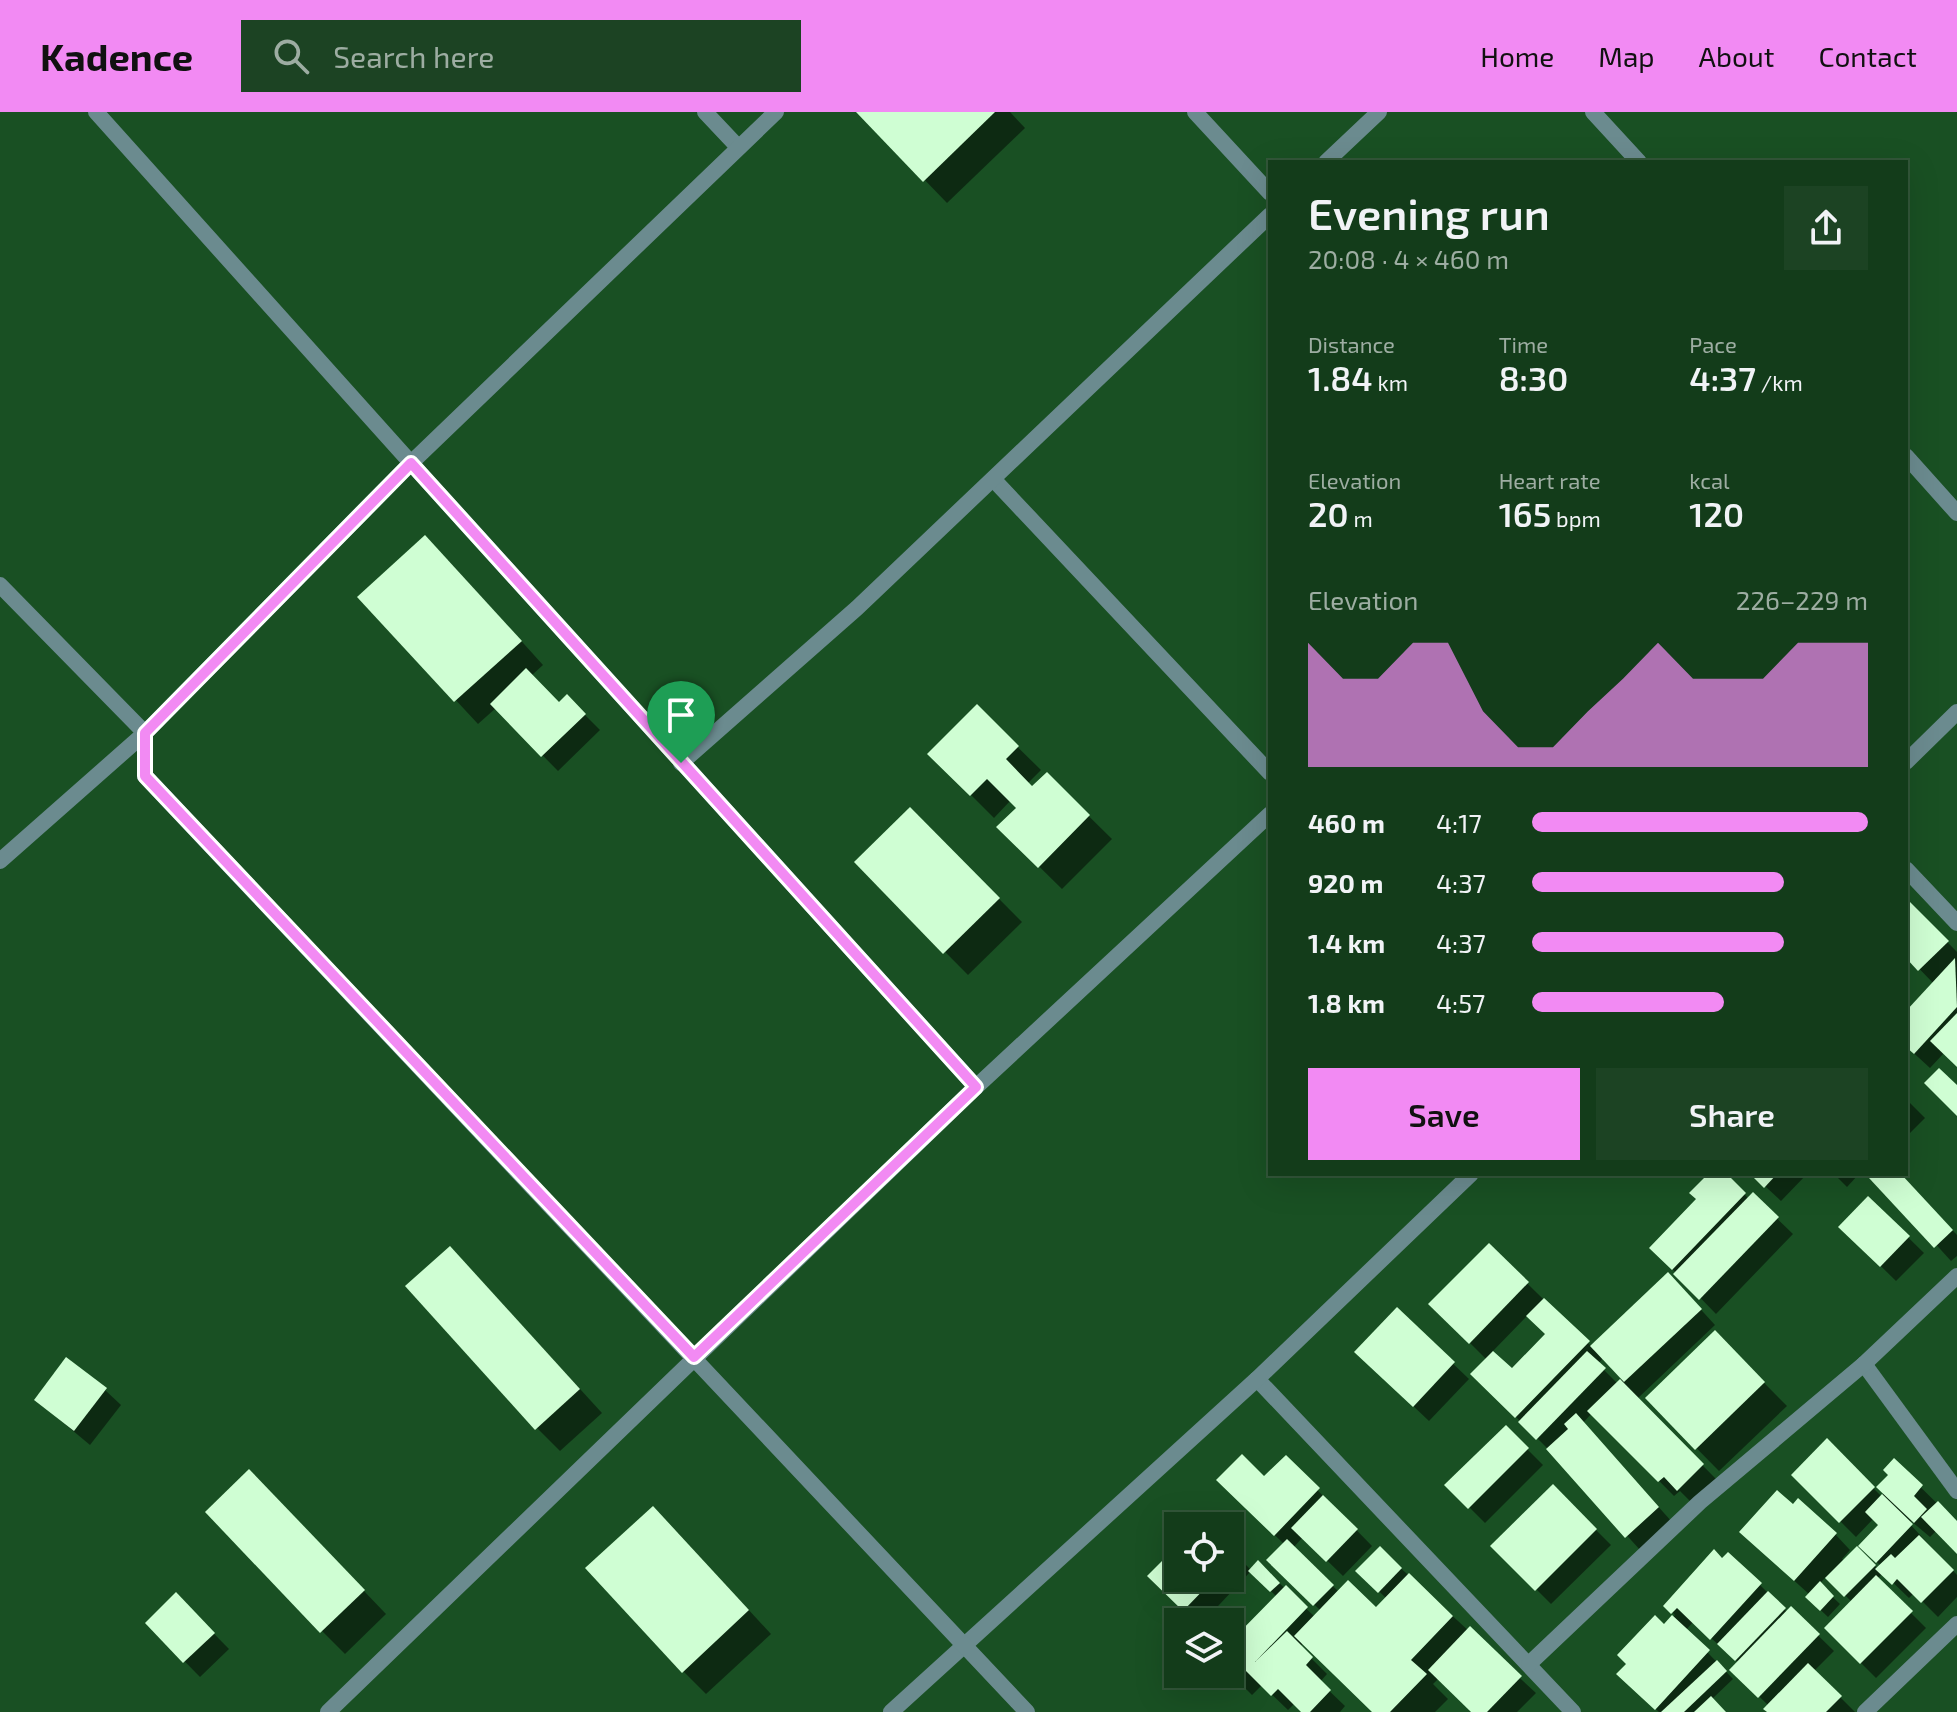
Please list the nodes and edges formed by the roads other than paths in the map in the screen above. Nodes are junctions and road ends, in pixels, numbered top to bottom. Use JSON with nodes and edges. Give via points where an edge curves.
{"nodes":[{"id":1,"x":96,"y":112,"type":"edge"},
{"id":2,"x":705,"y":112,"type":"edge"},
{"id":3,"x":776,"y":112,"type":"edge"},
{"id":4,"x":1195,"y":112,"type":"edge"},
{"id":5,"x":1379,"y":112,"type":"edge"},
{"id":6,"x":1593,"y":112,"type":"edge"},
{"id":7,"x":738,"y":147,"type":"junction"},
{"id":8,"x":1328,"y":160,"type":"edge"},
{"id":9,"x":1637,"y":160,"type":"edge"},
{"id":10,"x":1268,"y":191,"type":"edge"},
{"id":11,"x":1268,"y":217,"type":"edge"},
{"id":12,"x":1908,"y":458,"type":"edge"},
{"id":13,"x":411,"y":463,"type":"junction"},
{"id":14,"x":994,"y":480,"type":"junction"},
{"id":15,"x":1957,"y":513,"type":"edge"},
{"id":16,"x":0,"y":585,"type":"edge"},
{"id":17,"x":1957,"y":712,"type":"edge"},
{"id":18,"x":145,"y":733,"type":"junction"},
{"id":19,"x":1908,"y":760,"type":"edge"},
{"id":20,"x":681,"y":763,"type":"junction"},
{"id":21,"x":1268,"y":771,"type":"edge"},
{"id":22,"x":1268,"y":816,"type":"edge"},
{"id":23,"x":0,"y":861,"type":"edge"},
{"id":24,"x":1908,"y":871,"type":"edge"},
{"id":25,"x":1957,"y":923,"type":"edge"},
{"id":26,"x":976,"y":1087,"type":"junction"},
{"id":27,"x":1469,"y":1176,"type":"edge"},
{"id":28,"x":1957,"y":1276,"type":"edge"},
{"id":29,"x":694,"y":1357,"type":"junction"},
{"id":30,"x":1864,"y":1364,"type":"junction"},
{"id":31,"x":1257,"y":1379,"type":"junction"},
{"id":32,"x":1957,"y":1491,"type":"edge"},
{"id":33,"x":1957,"y":1624,"type":"edge"},
{"id":34,"x":963,"y":1645,"type":"junction"},
{"id":35,"x":1529,"y":1664,"type":"junction"},
{"id":36,"x":328,"y":1712,"type":"edge"},
{"id":37,"x":891,"y":1712,"type":"edge"},
{"id":38,"x":1027,"y":1712,"type":"edge"},
{"id":39,"x":1573,"y":1712,"type":"edge"},
{"id":40,"x":1865,"y":1712,"type":"edge"}],
"edges":[{"from":1,"to":13,"type":"street"},
{"from":2,"to":7,"type":"street"},
{"from":3,"to":7,"type":"street"},
{"from":4,"to":10,"type":"street"},
{"from":5,"to":8,"type":"street"},
{"from":6,"to":9,"type":"street"},
{"from":7,"to":13,"type":"street"},
{"from":11,"to":14,"type":"street"},
{"from":12,"to":15,"type":"street"},
{"from":13,"to":18,"type":"street"},
{"from":13,"to":20,"type":"street"},
{"from":14,"to":20,"type":"street"},
{"from":14,"to":21,"type":"street"},
{"from":16,"to":18,"type":"street"},
{"from":17,"to":19,"type":"street"},
{"from":18,"to":23,"type":"street"},
{"from":18,"to":29,"type":"street","via":[[145,776]]},
{"from":20,"to":26,"type":"street"},
{"from":22,"to":26,"type":"street"},
{"from":24,"to":25,"type":"street"},
{"from":26,"to":29,"type":"street"},
{"from":27,"to":31,"type":"street"},
{"from":28,"to":30,"type":"street"},
{"from":29,"to":34,"type":"street"},
{"from":29,"to":36,"type":"street"},
{"from":30,"to":32,"type":"street"},
{"from":30,"to":35,"type":"street","via":[[1700,1502]]},
{"from":31,"to":34,"type":"street"},
{"from":31,"to":35,"type":"street"},
{"from":33,"to":40,"type":"street"},
{"from":34,"to":37,"type":"street"},
{"from":34,"to":38,"type":"street"},
{"from":35,"to":39,"type":"street"}]}
